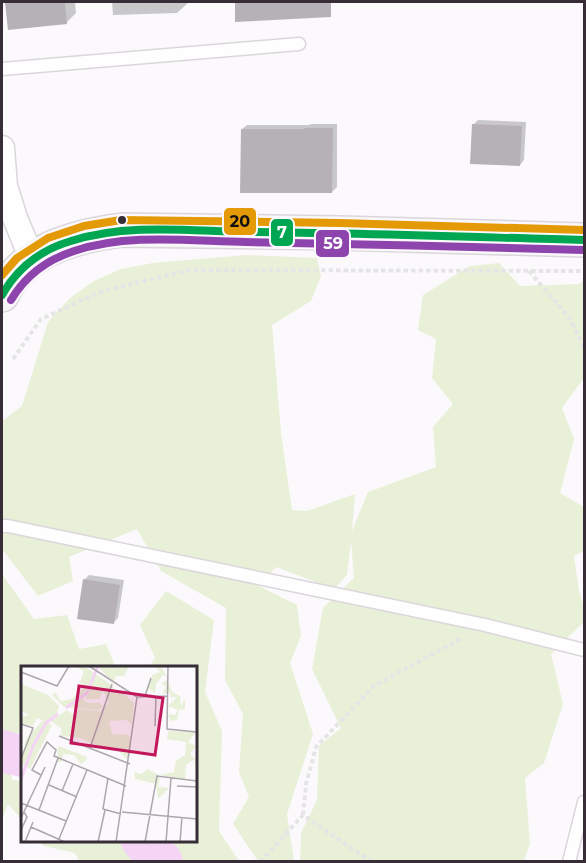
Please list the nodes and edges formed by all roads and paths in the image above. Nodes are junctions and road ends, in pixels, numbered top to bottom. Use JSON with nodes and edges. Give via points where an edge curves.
{"nodes":[{"id":1,"x":299,"y":44,"type":"dead end"},
{"id":2,"x":2,"y":69,"type":"edge"},
{"id":3,"x":2,"y":147,"type":"edge"},
{"id":4,"x":3,"y":186,"type":"edge"},
{"id":5,"x":585,"y":240,"type":"edge"},
{"id":6,"x":32,"y":259,"type":"junction"},
{"id":7,"x":528,"y":271,"type":"junction"},
{"id":8,"x":585,"y":271,"type":"edge"},
{"id":9,"x":2,"y":295,"type":"edge"},
{"id":10,"x":585,"y":347,"type":"edge"},
{"id":11,"x":13,"y":359,"type":"dead end"},
{"id":12,"x":2,"y":526,"type":"edge"},
{"id":13,"x":484,"y":625,"type":"junction"},
{"id":14,"x":585,"y":650,"type":"edge"},
{"id":15,"x":585,"y":802,"type":"edge"},
{"id":16,"x":303,"y":815,"type":"junction"},
{"id":17,"x":260,"y":861,"type":"edge"},
{"id":18,"x":372,"y":861,"type":"edge"},
{"id":19,"x":569,"y":861,"type":"edge"}],
"edges":[{"from":1,"to":2,"type":"lane"},
{"from":3,"to":4,"type":"street"},
{"from":4,"to":6,"type":"street"},
{"from":5,"to":6,"type":"street","via":[[122,230],[53,246]]},
{"from":6,"to":9,"type":"street","via":[[8,281]]},
{"from":7,"to":8,"type":"path"},
{"from":7,"to":10,"type":"path","via":[[570,319]]},
{"from":7,"to":11,"type":"path","via":[[190,270],[102,291],[41,319]]},
{"from":12,"to":13,"type":"lane"},
{"from":13,"to":14,"type":"lane"},
{"from":13,"to":16,"type":"path","via":[[374,687],[316,747]]},
{"from":15,"to":19,"type":"lane"},
{"from":16,"to":17,"type":"path"},
{"from":16,"to":18,"type":"path"}]}
